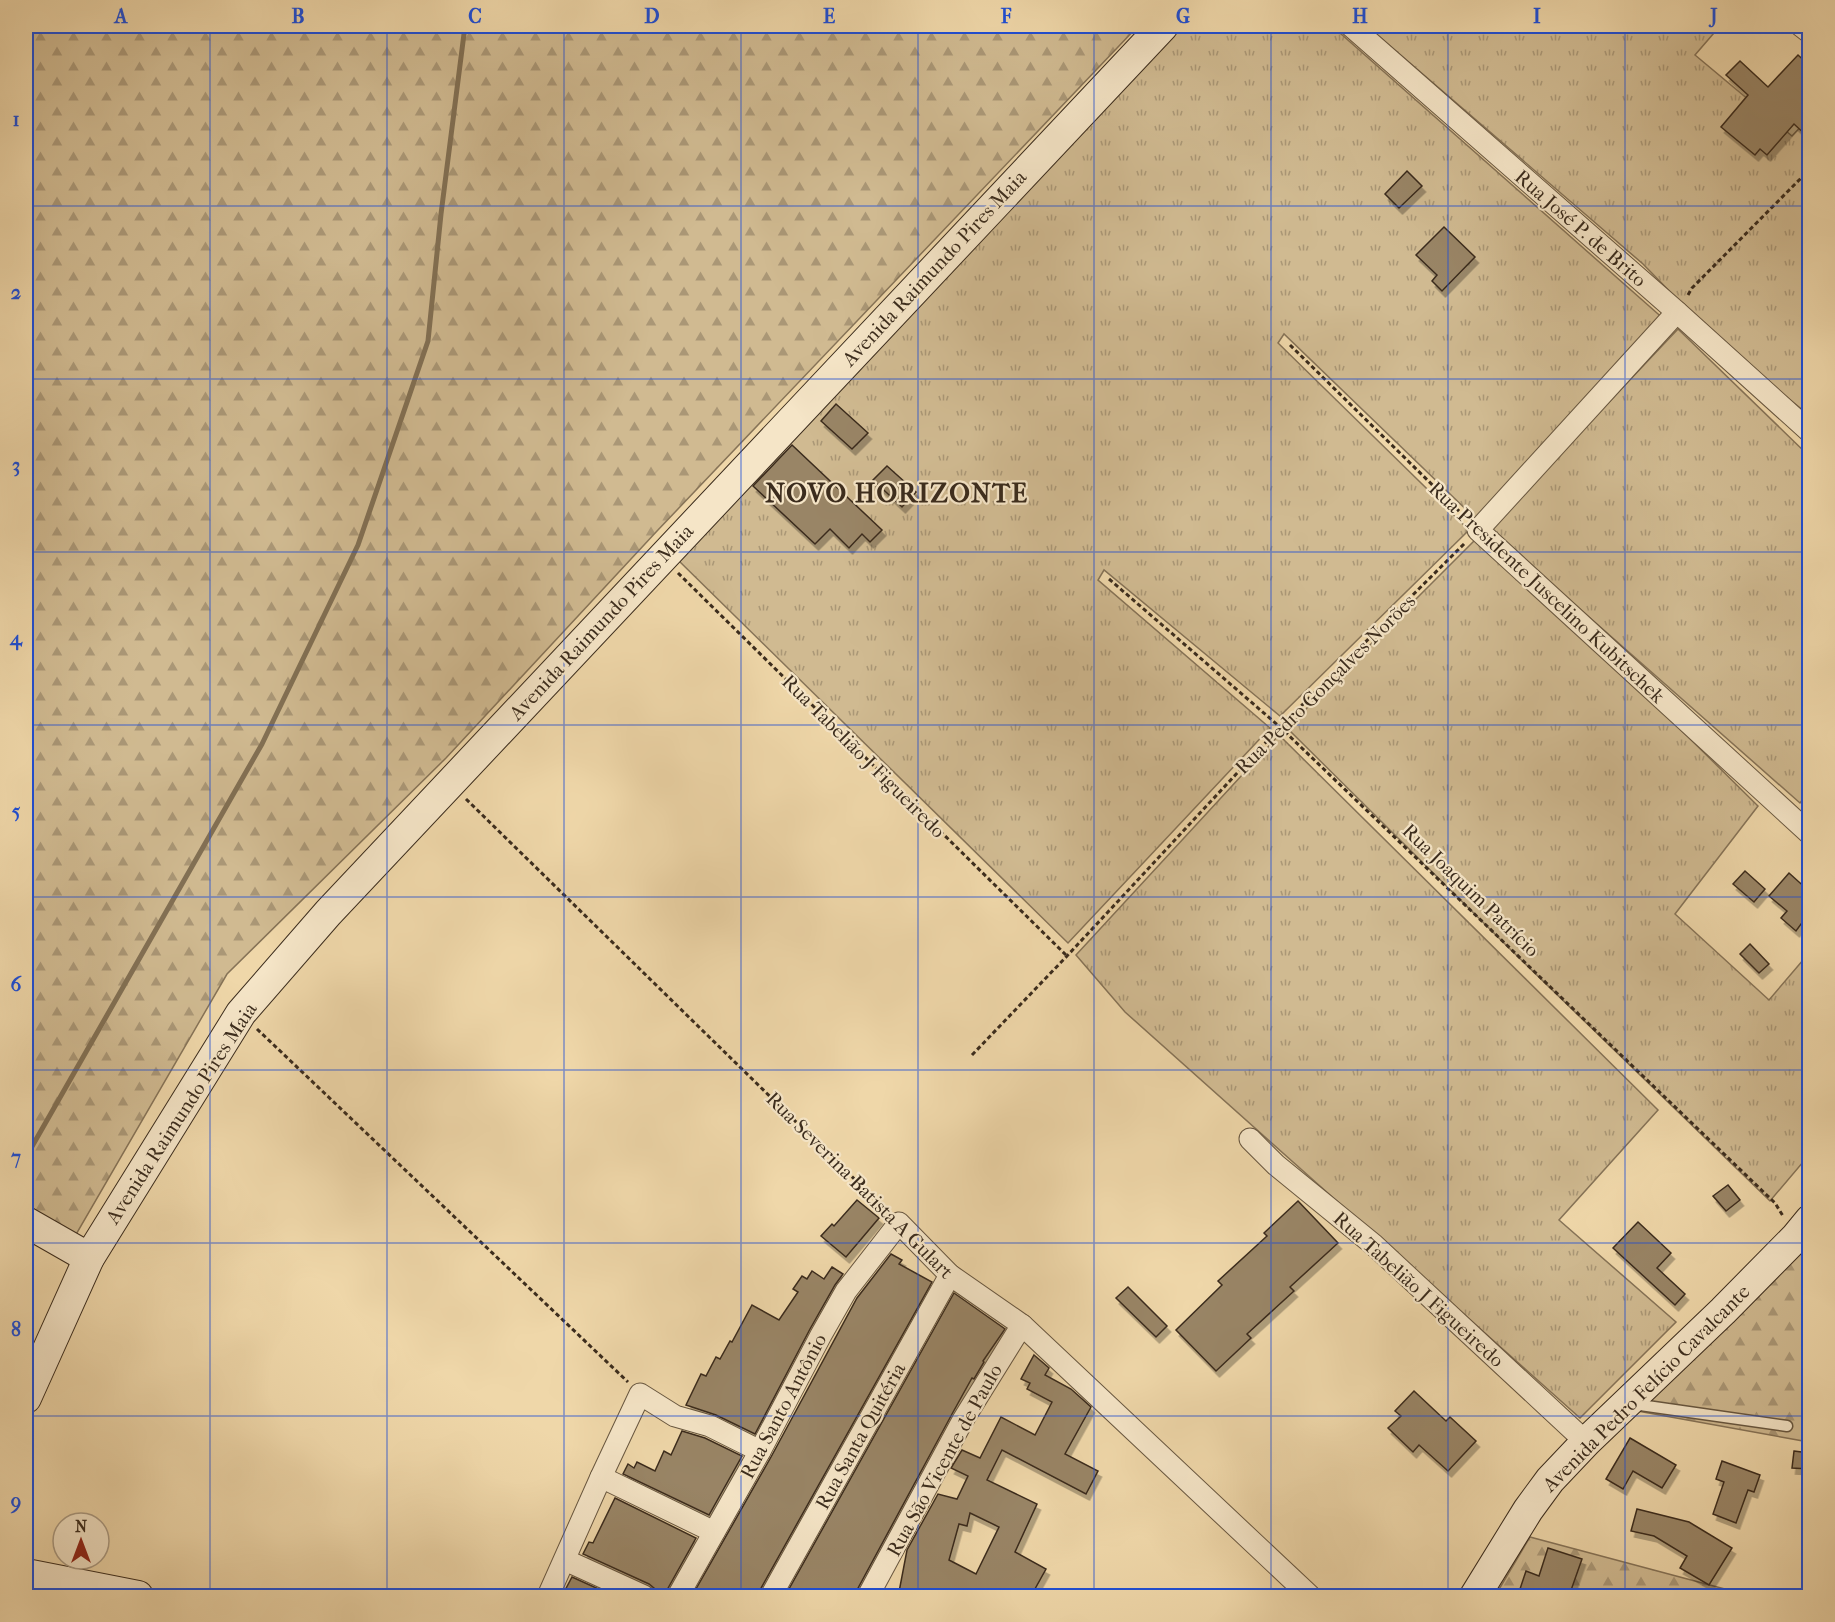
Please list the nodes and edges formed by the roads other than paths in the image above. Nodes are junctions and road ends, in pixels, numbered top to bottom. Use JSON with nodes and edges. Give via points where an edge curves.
{"nodes":[{"id":1,"x":1163,"y":26,"type":"edge"},
{"id":2,"x":1351,"y":26,"type":"edge"},
{"id":3,"x":1801,"y":26,"type":"edge"},
{"id":4,"x":1809,"y":33,"type":"edge"},
{"id":5,"x":1677,"y":312,"type":"junction"},
{"id":6,"x":1809,"y":432,"type":"edge"},
{"id":7,"x":1809,"y":834,"type":"edge"},
{"id":8,"x":1250,"y":1139,"type":"dead end"},
{"id":9,"x":26,"y":1222,"type":"edge"},
{"id":10,"x":899,"y":1223,"type":"joint"},
{"id":11,"x":1803,"y":1229,"type":"edge"},
{"id":12,"x":89,"y":1258,"type":"junction"},
{"id":13,"x":950,"y":1275,"type":"junction"},
{"id":14,"x":1022,"y":1325,"type":"junction"},
{"id":15,"x":26,"y":1398,"type":"edge"},
{"id":16,"x":1627,"y":1403,"type":"junction"},
{"id":17,"x":1787,"y":1426,"type":"dead end"},
{"id":18,"x":1587,"y":1442,"type":"junction"},
{"id":19,"x":760,"y":1451,"type":"junction"},
{"id":20,"x":601,"y":1477,"type":"junction"},
{"id":21,"x":714,"y":1532,"type":"junction"},
{"id":22,"x":565,"y":1560,"type":"junction"},
{"id":23,"x":26,"y":1574,"type":"edge"},
{"id":24,"x":138,"y":1596,"type":"edge"},
{"id":25,"x":548,"y":1596,"type":"edge"},
{"id":26,"x":645,"y":1596,"type":"edge"},
{"id":27,"x":678,"y":1596,"type":"edge"},
{"id":28,"x":771,"y":1596,"type":"edge"},
{"id":29,"x":868,"y":1596,"type":"edge"},
{"id":30,"x":1310,"y":1596,"type":"edge"},
{"id":31,"x":1475,"y":1596,"type":"edge"}],
"edges":[{"from":1,"to":12,"type":"street","name":"Avenida Raimundo Pires Maia","via":[[328,913],[241,1013]]},
{"from":2,"to":5,"type":"street","name":"Rua José P. de Brito"},
{"from":3,"to":4,"type":"street"},
{"from":5,"to":6,"type":"street","name":"Rua José P. de Brito"},
{"from":5,"to":7,"type":"street","name":"Rua Presidente Juscelino Kubitschek","via":[[1478,530]]},
{"from":8,"to":18,"type":"street","name":"Rua Tabelião J Figueiredo","via":[[1374,1245]]},
{"from":9,"to":12,"type":"street"},
{"from":10,"to":13,"type":"street","name":"Rua Severina Batista A Gulart"},
{"from":10,"to":19,"type":"street","name":"Rua Santo Antônio","via":[[846,1291]]},
{"from":11,"to":16,"type":"street","name":"Avenida Pedro Felício Cavalcante"},
{"from":12,"to":15,"type":"street","name":"Avenida Raimundo Pires Maia"},
{"from":13,"to":14,"type":"street","name":"Rua Severina Batista A Gulart"},
{"from":13,"to":28,"type":"street","name":"Rua Santa Quitéria"},
{"from":14,"to":29,"type":"street","name":"Rua São Vicente de Paulo","via":[[963,1420]]},
{"from":14,"to":30,"type":"street","name":"Rua Severina Batista A Gulart"},
{"from":16,"to":17,"type":"lane"},
{"from":16,"to":18,"type":"street","name":"Avenida Pedro Felício Cavalcante"},
{"from":18,"to":31,"type":"street","name":"Avenida Pedro Felício Cavalcante","via":[[1550,1480],[1528,1510]]},
{"from":19,"to":20,"type":"street","via":[[710,1426],[675,1416],[640,1394]]},
{"from":19,"to":21,"type":"street","name":"Rua Santo Antônio"},
{"from":20,"to":21,"type":"street"},
{"from":20,"to":22,"type":"street"},
{"from":21,"to":27,"type":"street","name":"Rua Santo Antônio"},
{"from":22,"to":25,"type":"street"},
{"from":22,"to":26,"type":"street"},
{"from":23,"to":24,"type":"street"}]}
